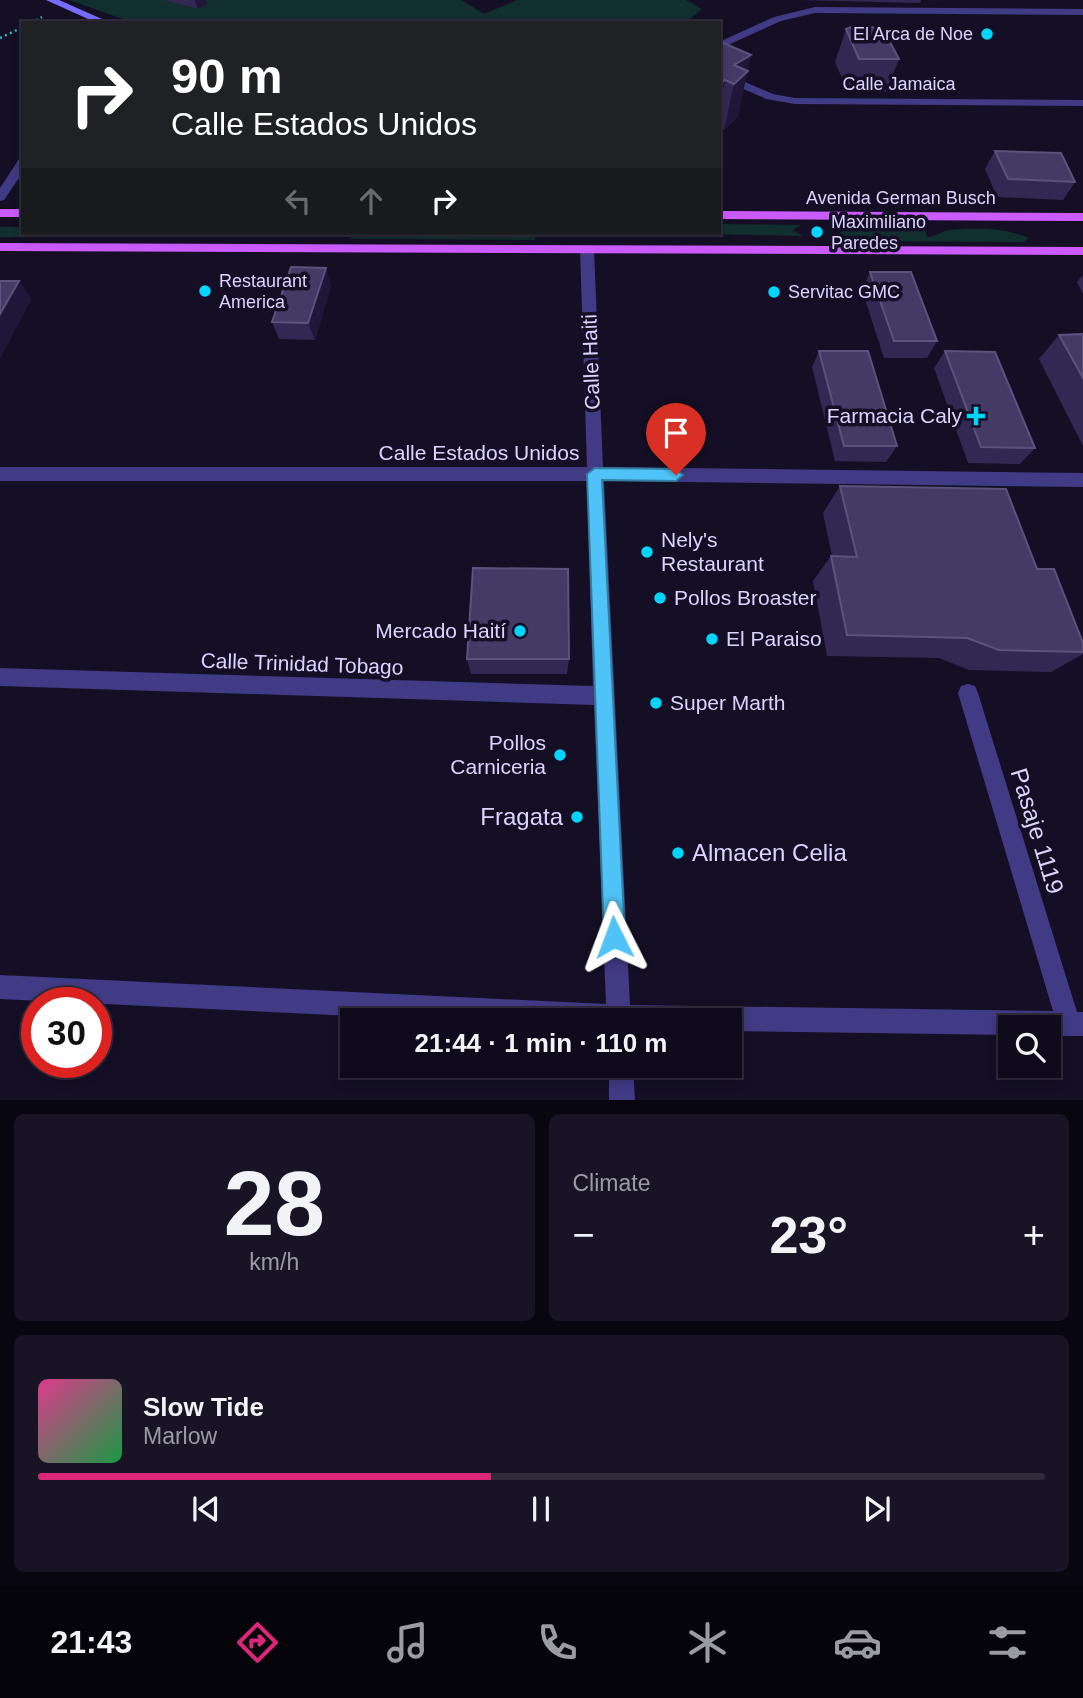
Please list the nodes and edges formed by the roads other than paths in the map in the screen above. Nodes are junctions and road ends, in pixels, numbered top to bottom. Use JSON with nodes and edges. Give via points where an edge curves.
{"nodes":[{"id":1,"x":51,"y":0,"type":"edge"},
{"id":2,"x":1083,"y":12,"type":"edge"},
{"id":3,"x":101,"y":21,"type":"edge"},
{"id":4,"x":721,"y":45,"type":"edge"},
{"id":5,"x":721,"y":75,"type":"edge"},
{"id":6,"x":1083,"y":103,"type":"edge"},
{"id":7,"x":21,"y":165,"type":"edge"},
{"id":8,"x":0,"y":197,"type":"edge"},
{"id":9,"x":0,"y":213,"type":"edge"},
{"id":10,"x":21,"y":213,"type":"edge"},
{"id":11,"x":721,"y":215,"type":"edge"},
{"id":12,"x":1083,"y":217,"type":"edge"},
{"id":13,"x":130,"y":235,"type":"edge"},
{"id":14,"x":587,"y":235,"type":"edge"},
{"id":15,"x":0,"y":247,"type":"edge"},
{"id":16,"x":125,"y":247,"type":"junction"},
{"id":17,"x":587,"y":249,"type":"junction"},
{"id":18,"x":1083,"y":251,"type":"edge"},
{"id":19,"x":0,"y":474,"type":"edge"},
{"id":20,"x":595,"y":474,"type":"junction"},
{"id":21,"x":1083,"y":480,"type":"edge"},
{"id":22,"x":0,"y":677,"type":"edge"},
{"id":23,"x":968,"y":693,"type":"dead end"},
{"id":24,"x":603,"y":696,"type":"junction"},
{"id":25,"x":0,"y":987,"type":"edge"},
{"id":26,"x":419,"y":1008,"type":"edge"},
{"id":27,"x":618,"y":1008,"type":"edge"},
{"id":28,"x":742,"y":1020,"type":"edge"},
{"id":29,"x":1076,"y":1024,"type":"edge"},
{"id":30,"x":621,"y":1078,"type":"edge"},
{"id":31,"x":622,"y":1100,"type":"edge"}],
"edges":[{"from":1,"to":3,"type":"main road"},
{"from":2,"to":4,"type":"street","via":[[791,13]]},
{"from":5,"to":6,"type":"street","name":"Calle Jamaica","via":[[770,97],[795,101]]},
{"from":7,"to":8,"type":"street"},
{"from":9,"to":10,"type":"main road"},
{"from":11,"to":12,"type":"main road","name":"Avenida German Busch"},
{"from":13,"to":16,"type":"main road"},
{"from":14,"to":17,"type":"main road"},
{"from":15,"to":16,"type":"main road"},
{"from":16,"to":17,"type":"main road"},
{"from":17,"to":18,"type":"main road"},
{"from":17,"to":20,"type":"street","name":"Calle Haiti"},
{"from":19,"to":20,"type":"street","name":"Calle Estados Unidos"},
{"from":20,"to":21,"type":"street","name":"Calle Estados Unidos"},
{"from":20,"to":24,"type":"street","name":"Calle Haiti"},
{"from":22,"to":24,"type":"street","name":"Calle Trinidad Tobago"},
{"from":23,"to":29,"type":"street","name":"Pasaje 1119"},
{"from":24,"to":27,"type":"street","name":"Calle Haiti"},
{"from":25,"to":26,"type":"street"},
{"from":28,"to":29,"type":"street"},
{"from":30,"to":31,"type":"street"}]}
